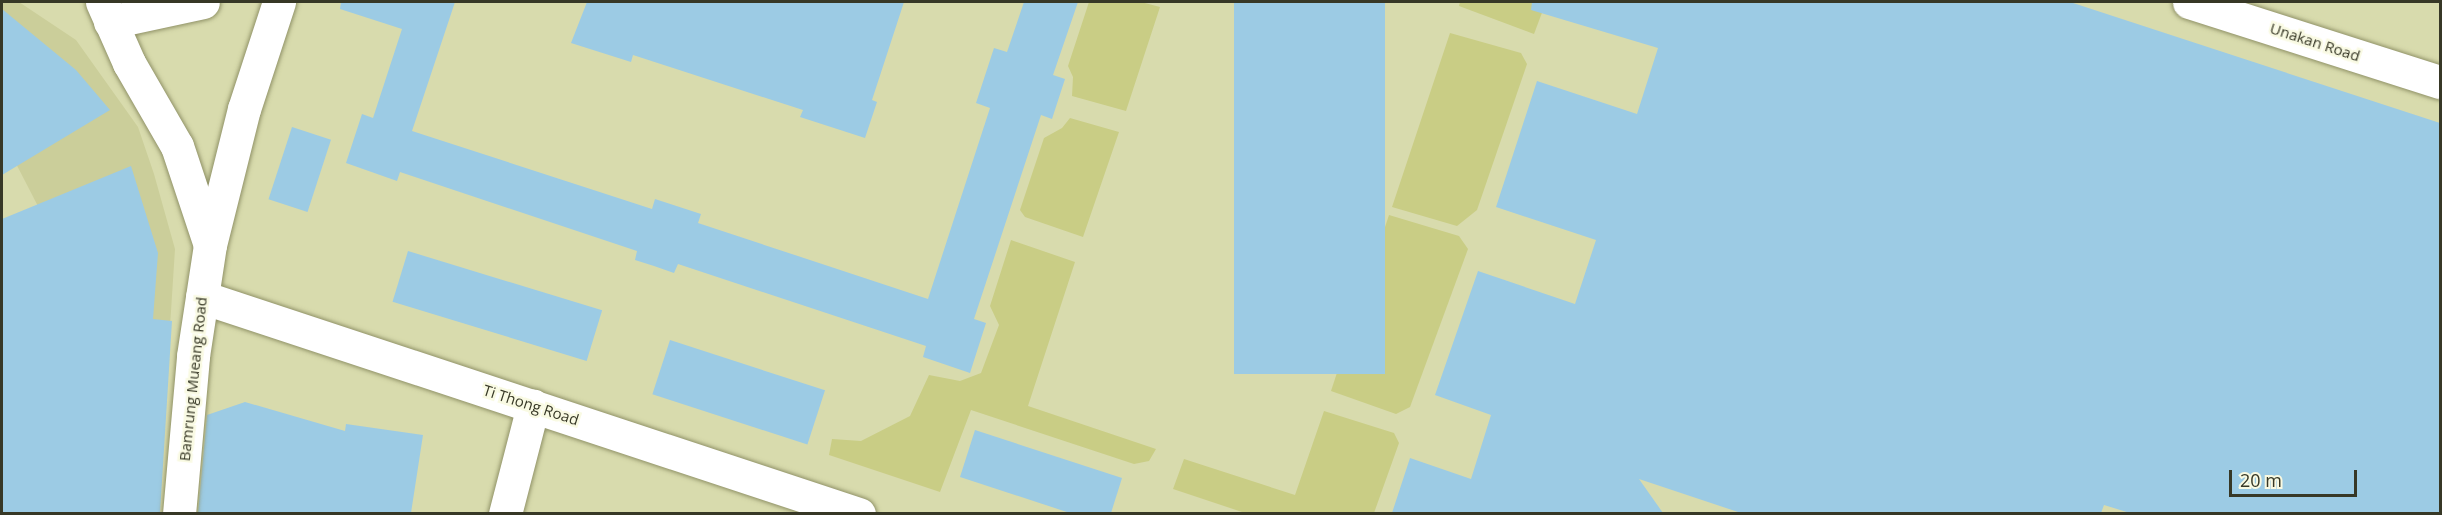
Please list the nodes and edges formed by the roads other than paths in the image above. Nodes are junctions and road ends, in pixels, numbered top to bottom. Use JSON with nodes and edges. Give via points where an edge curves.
{"nodes":[{"id":1,"x":79,"y":2,"type":"edge"},
{"id":2,"x":203,"y":2,"type":"edge"},
{"id":3,"x":279,"y":2,"type":"edge"},
{"id":4,"x":2189,"y":2,"type":"edge"},
{"id":5,"x":106,"y":12,"type":"edge"},
{"id":6,"x":2440,"y":82,"type":"edge"},
{"id":7,"x":210,"y":245,"type":"junction"},
{"id":8,"x":202,"y":297,"type":"junction"},
{"id":9,"x":533,"y":406,"type":"junction"},
{"id":10,"x":179,"y":513,"type":"edge"},
{"id":11,"x":505,"y":513,"type":"edge"},
{"id":12,"x":859,"y":513,"type":"edge"}],
"edges":[{"from":1,"to":5,"type":"main road"},
{"from":2,"to":5,"type":"main road"},
{"from":3,"to":7,"type":"main road","name":"Bamrung Mueang Road","via":[[244,109]]},
{"from":4,"to":6,"type":"main road","name":"Unakan Road"},
{"from":5,"to":7,"type":"main road","name":"Bamrung Mueang Road","via":[[177,146]]},
{"from":7,"to":8,"type":"main road","name":"Bamrung Mueang Road"},
{"from":8,"to":9,"type":"main road","name":"Ti Thong Road"},
{"from":8,"to":10,"type":"main road","name":"Bamrung Mueang Road"},
{"from":9,"to":11,"type":"main road"},
{"from":9,"to":12,"type":"main road","name":"Ti Thong Road"}]}
